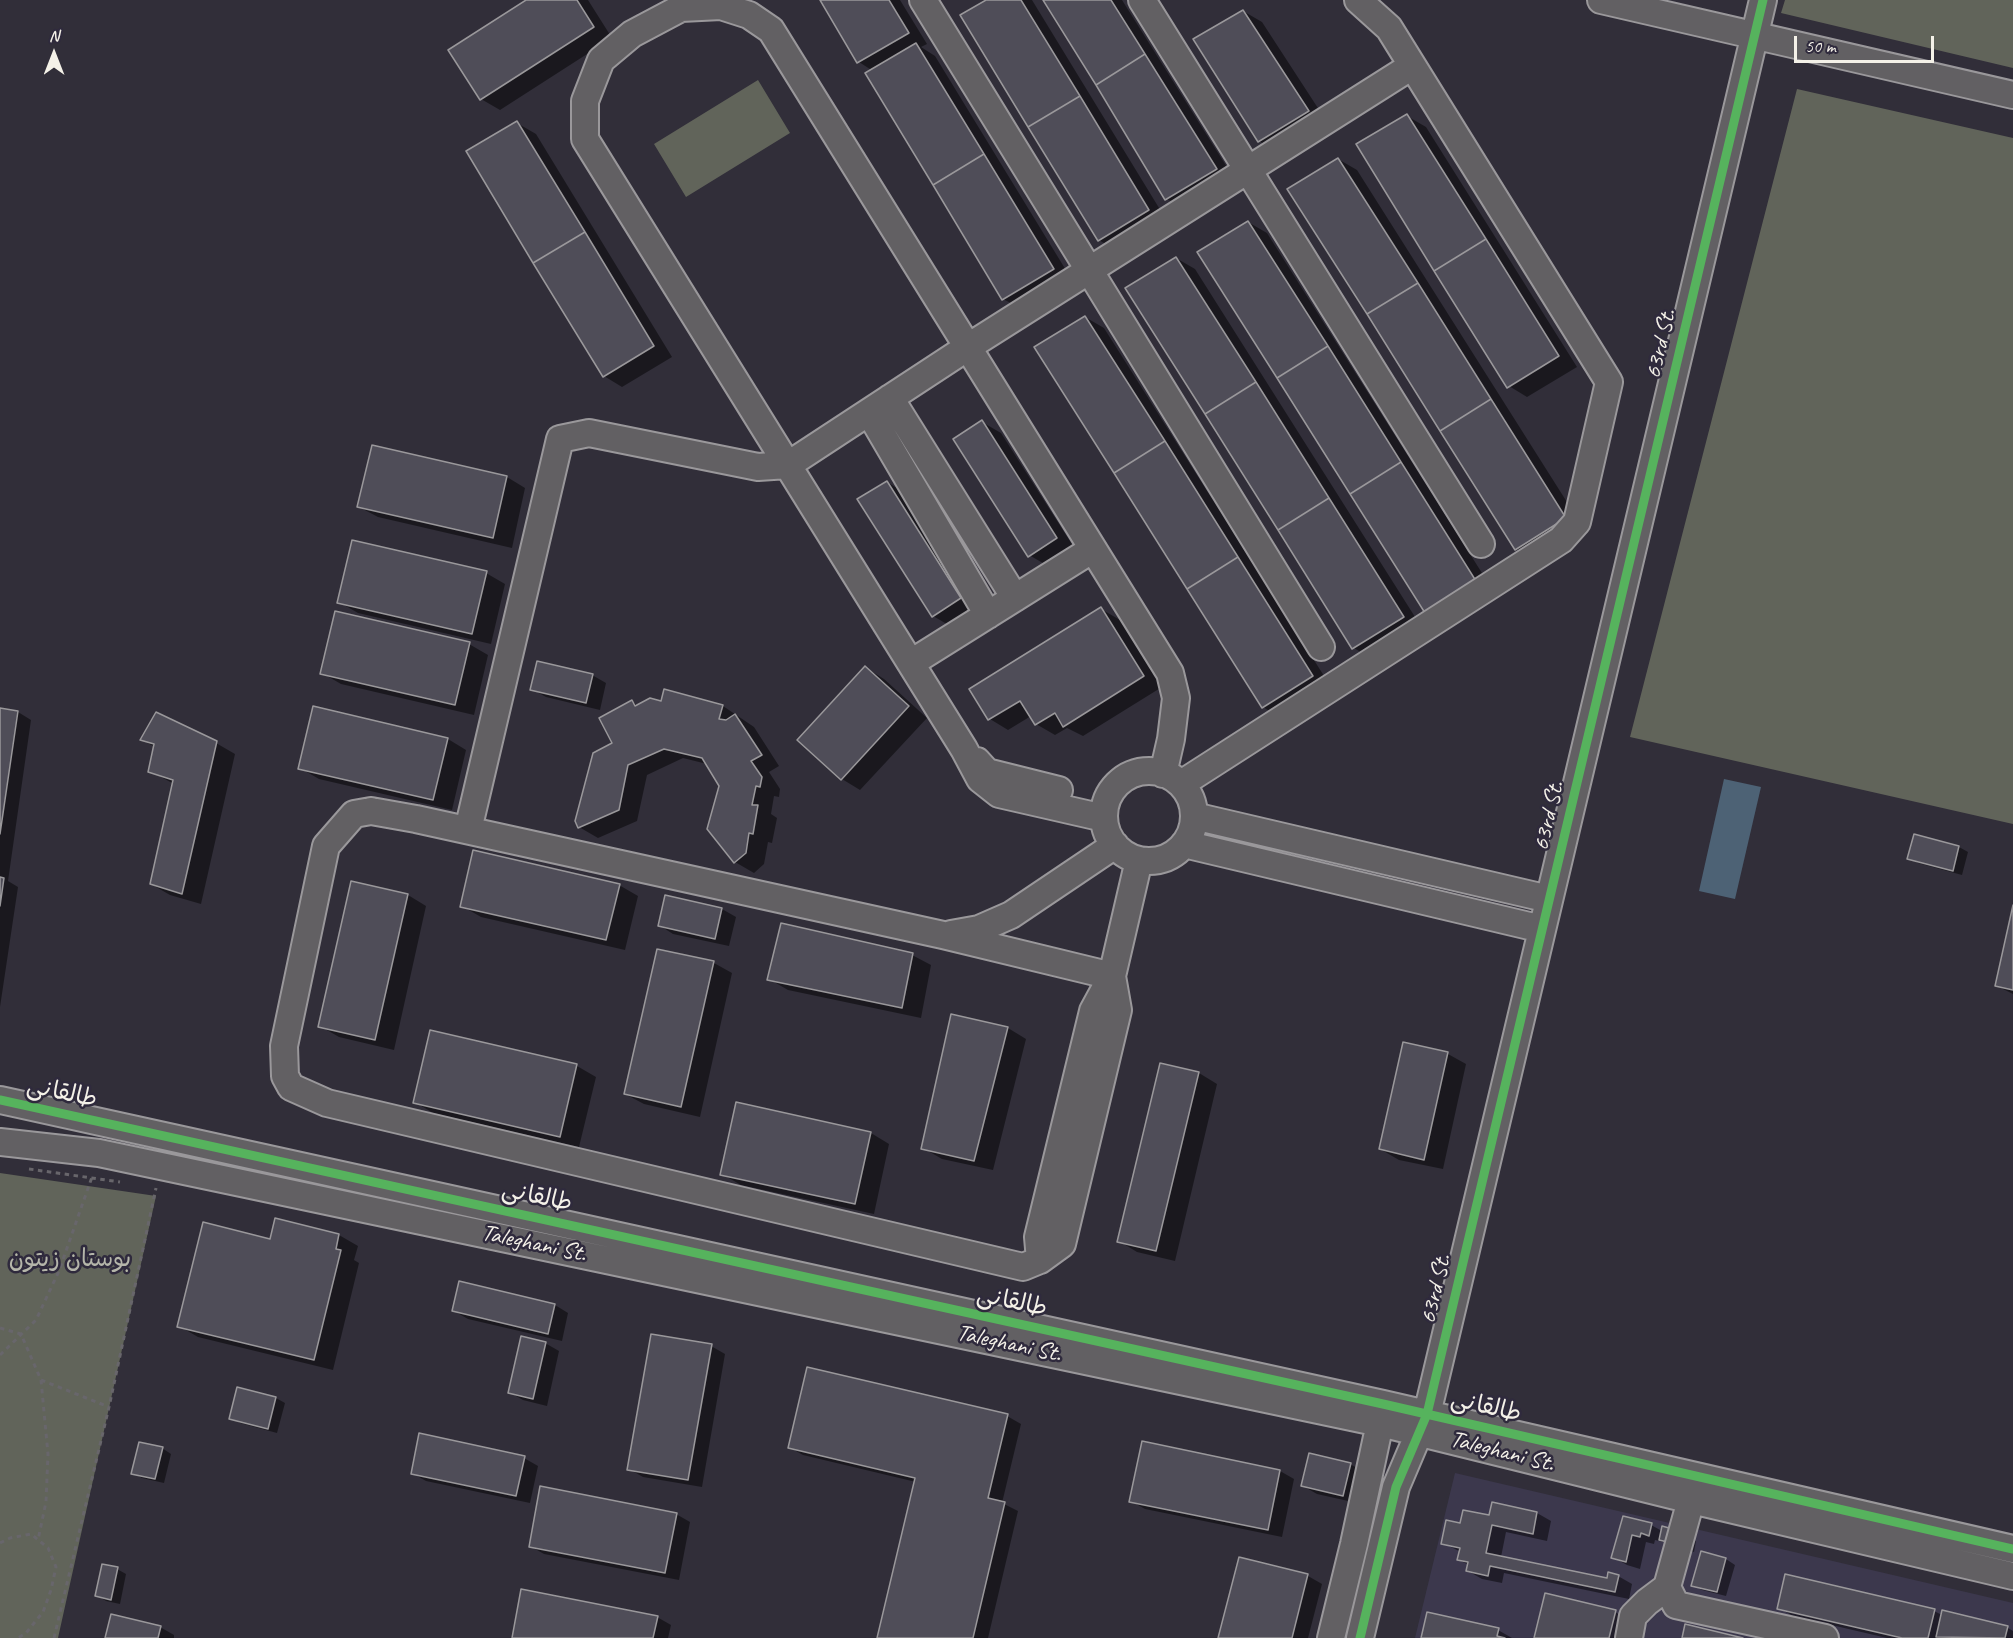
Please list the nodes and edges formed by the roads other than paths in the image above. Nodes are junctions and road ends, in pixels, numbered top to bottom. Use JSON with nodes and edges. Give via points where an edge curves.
{"nodes":[{"id":1,"x":923,"y":0,"type":"edge"},
{"id":2,"x":1142,"y":0,"type":"edge"},
{"id":3,"x":1358,"y":0,"type":"edge"},
{"id":4,"x":1600,"y":0,"type":"edge"},
{"id":5,"x":1763,"y":0,"type":"edge"},
{"id":6,"x":1754,"y":35,"type":"junction"},
{"id":7,"x":1412,"y":66,"type":"junction"},
{"id":8,"x":2013,"y":95,"type":"edge"},
{"id":9,"x":1247,"y":170,"type":"junction"},
{"id":10,"x":1089,"y":271,"type":"junction"},
{"id":11,"x":968,"y":347,"type":"junction"},
{"id":12,"x":890,"y":398,"type":"junction"},
{"id":13,"x":869,"y":412,"type":"junction"},
{"id":14,"x":788,"y":465,"type":"junction"},
{"id":15,"x":1481,"y":544,"type":"dead end"},
{"id":16,"x":1094,"y":549,"type":"junction"},
{"id":17,"x":1016,"y":598,"type":"junction"},
{"id":18,"x":988,"y":615,"type":"junction"},
{"id":19,"x":1321,"y":647,"type":"dead end"},
{"id":20,"x":911,"y":663,"type":"junction"},
{"id":21,"x":1172,"y":779,"type":"junction"},
{"id":22,"x":1105,"y":810,"type":"junction"},
{"id":23,"x":1194,"y":816,"type":"junction"},
{"id":24,"x":468,"y":830,"type":"junction"},
{"id":25,"x":1184,"y":844,"type":"junction"},
{"id":26,"x":1115,"y":845,"type":"junction"},
{"id":27,"x":1139,"y":860,"type":"junction"},
{"id":28,"x":1549,"y":899,"type":"junction"},
{"id":29,"x":1542,"y":929,"type":"junction"},
{"id":30,"x":943,"y":935,"type":"junction"},
{"id":31,"x":1112,"y":976,"type":"junction"},
{"id":32,"x":0,"y":1100,"type":"edge"},
{"id":33,"x":0,"y":1142,"type":"edge"},
{"id":34,"x":1380,"y":1422,"type":"junction"},
{"id":35,"x":1423,"y":1422,"type":"junction"},
{"id":36,"x":1691,"y":1500,"type":"junction"},
{"id":37,"x":2013,"y":1549,"type":"edge"},
{"id":38,"x":2013,"y":1576,"type":"edge"},
{"id":39,"x":1667,"y":1587,"type":"junction"},
{"id":40,"x":1331,"y":1638,"type":"edge"},
{"id":41,"x":1360,"y":1638,"type":"edge"},
{"id":42,"x":1629,"y":1638,"type":"edge"},
{"id":43,"x":1825,"y":1638,"type":"edge"}],
"edges":[{"from":1,"to":10,"type":"street"},
{"from":2,"to":9,"type":"street"},
{"from":3,"to":7,"type":"street","via":[[1389,28]]},
{"from":4,"to":6,"type":"street"},
{"from":5,"to":6,"type":"street","name":"63rd St."},
{"from":6,"to":8,"type":"street"},
{"from":6,"to":28,"type":"street","name":"63rd St."},
{"from":7,"to":9,"type":"street"},
{"from":7,"to":21,"type":"street","via":[[1609,382],[1577,522],[1561,540]]},
{"from":9,"to":10,"type":"street"},
{"from":9,"to":15,"type":"street"},
{"from":10,"to":11,"type":"street"},
{"from":10,"to":19,"type":"street"},
{"from":11,"to":12,"type":"street"},
{"from":11,"to":14,"type":"street","via":[[771,30],[749,15],[722,6],[681,8],[632,34],[601,60],[585,101],[585,139]]},
{"from":11,"to":16,"type":"street"},
{"from":12,"to":13,"type":"street"},
{"from":12,"to":17,"type":"street"},
{"from":13,"to":14,"type":"street"},
{"from":13,"to":18,"type":"street"},
{"from":14,"to":20,"type":"street"},
{"from":14,"to":24,"type":"street","via":[[758,467],[589,433],[560,439]]},
{"from":16,"to":17,"type":"street"},
{"from":16,"to":21,"type":"street","via":[[1170,673],[1176,698]]},
{"from":17,"to":18,"type":"street"},
{"from":18,"to":20,"type":"street"},
{"from":20,"to":22,"type":"street","via":[[964,748],[987,772]]},
{"from":21,"to":22,"type":"street","via":[[1154,771],[1124,778],[1113,789]]},
{"from":21,"to":23,"type":"street","via":[[1190,796]]},
{"from":22,"to":26,"type":"street","via":[[1107,833]]},
{"from":23,"to":25,"type":"street"},
{"from":23,"to":28,"type":"street"},
{"from":24,"to":30,"type":"street"},
{"from":24,"to":31,"type":"street","via":[[371,811],[354,814],[326,846],[284,1046],[285,1076],[291,1087],[339,1106],[1023,1267],[1041,1260],[1038,1237],[1094,1011]]},
{"from":25,"to":27,"type":"street","via":[[1168,857]]},
{"from":25,"to":29,"type":"street"},
{"from":26,"to":27,"type":"street"},
{"from":26,"to":30,"type":"street","via":[[1011,915],[979,929]]},
{"from":27,"to":31,"type":"street"},
{"from":28,"to":29,"type":"street","name":"63rd St."},
{"from":29,"to":35,"type":"street","name":"63rd St."},
{"from":30,"to":31,"type":"street"},
{"from":32,"to":35,"type":"street","name":"طالقانی"},
{"from":33,"to":34,"type":"street","name":"Taleghani St.","via":[[99,1153]]},
{"from":34,"to":35,"type":"street","name":"Taleghani St."},
{"from":34,"to":40,"type":"street"},
{"from":35,"to":36,"type":"street","name":"Taleghani St."},
{"from":35,"to":37,"type":"street","name":"طالقانی"},
{"from":35,"to":41,"type":"street","name":"63rd St.","via":[[1396,1487]]},
{"from":36,"to":38,"type":"street","name":"Taleghani St."},
{"from":36,"to":39,"type":"street"},
{"from":39,"to":42,"type":"street","via":[[1633,1616]]},
{"from":39,"to":43,"type":"street","via":[[1676,1605]]}]}
